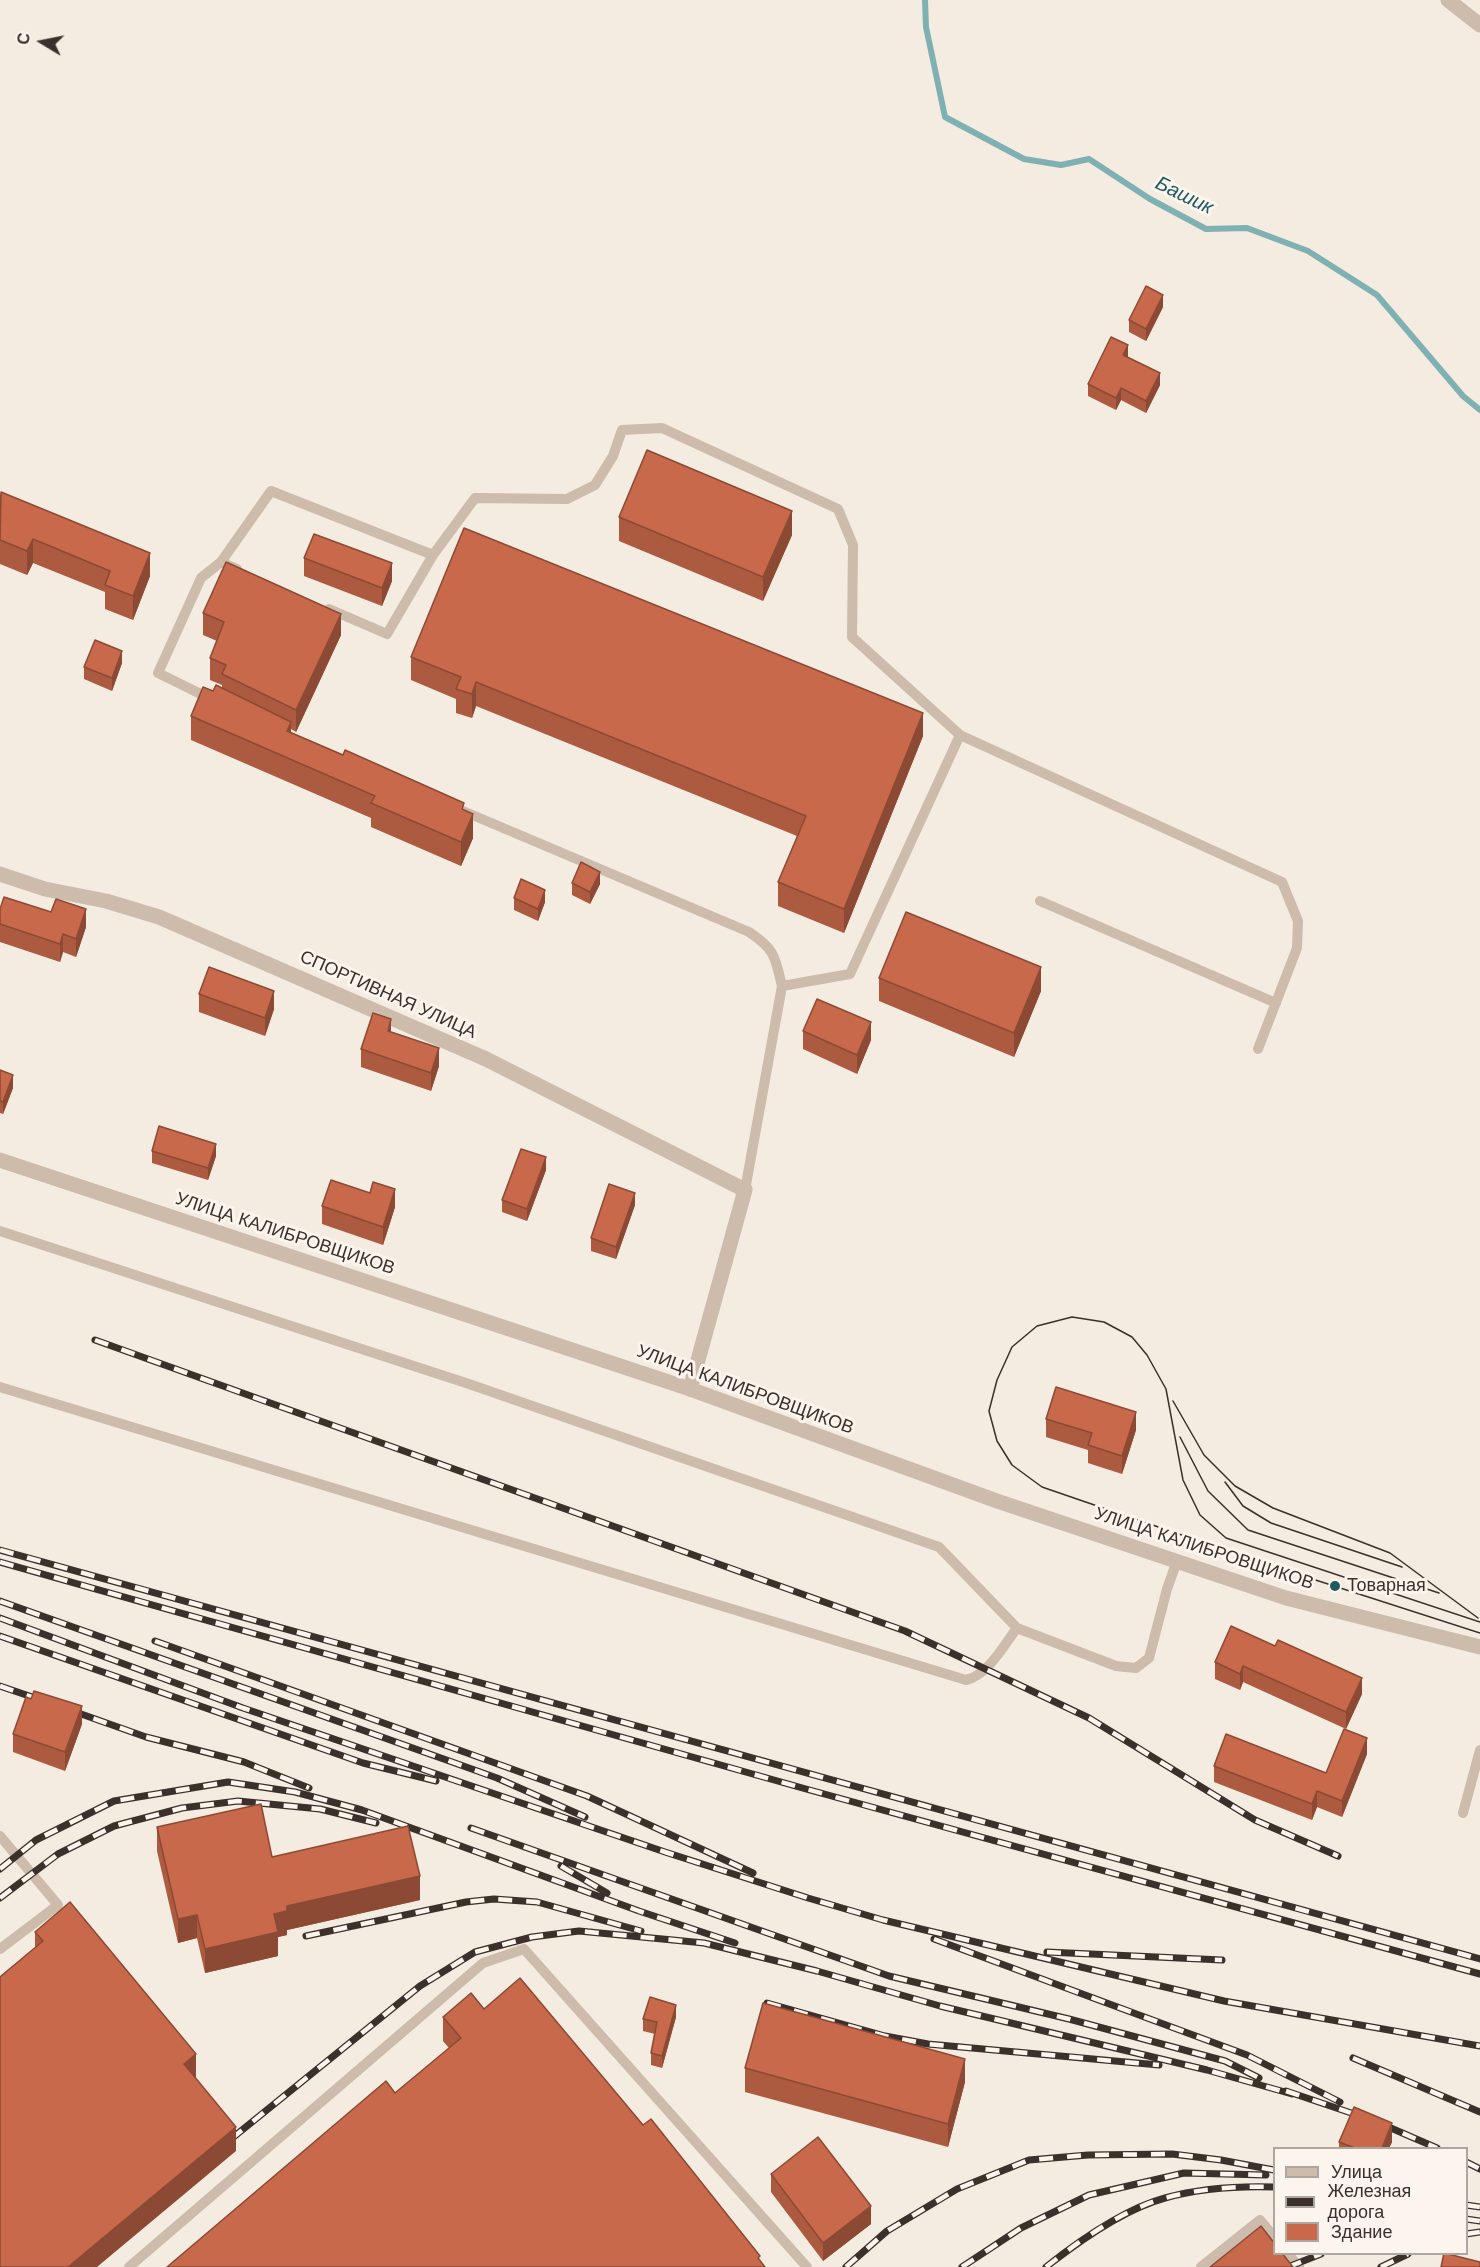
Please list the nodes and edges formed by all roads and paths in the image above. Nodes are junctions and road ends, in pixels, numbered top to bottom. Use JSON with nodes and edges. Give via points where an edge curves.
{"nodes":[{"id":1,"x":1448,"y":0,"type":"edge"},
{"id":2,"x":1478,"y":19,"type":"edge"},
{"id":3,"x":433,"y":555,"type":"junction"},
{"id":4,"x":221,"y":562,"type":"junction"},
{"id":5,"x":252,"y":576,"type":"edge"},
{"id":6,"x":315,"y":603,"type":"edge"},
{"id":7,"x":221,"y":704,"type":"edge"},
{"id":8,"x":960,"y":735,"type":"junction"},
{"id":9,"x":457,"y":809,"type":"edge"},
{"id":10,"x":0,"y":874,"type":"edge"},
{"id":11,"x":1040,"y":901,"type":"dead end"},
{"id":12,"x":782,"y":986,"type":"junction"},
{"id":13,"x":1276,"y":1004,"type":"junction"},
{"id":14,"x":1258,"y":1048,"type":"dead end"},
{"id":15,"x":0,"y":1160,"type":"edge"},
{"id":16,"x":745,"y":1190,"type":"junction"},
{"id":17,"x":0,"y":1231,"type":"edge"},
{"id":18,"x":0,"y":1387,"type":"edge"},
{"id":19,"x":690,"y":1389,"type":"junction"},
{"id":20,"x":1177,"y":1561,"type":"junction"},
{"id":21,"x":1017,"y":1628,"type":"junction"},
{"id":22,"x":1480,"y":1647,"type":"edge"},
{"id":23,"x":1480,"y":1750,"type":"edge"},
{"id":24,"x":1463,"y":1813,"type":"dead end"},
{"id":25,"x":0,"y":1836,"type":"edge"},
{"id":26,"x":0,"y":1949,"type":"edge"},
{"id":27,"x":1273,"y":2235,"type":"edge"},
{"id":28,"x":1290,"y":2255,"type":"edge"},
{"id":29,"x":129,"y":2267,"type":"edge"},
{"id":30,"x":807,"y":2267,"type":"edge"},
{"id":31,"x":1201,"y":2267,"type":"edge"},
{"id":32,"x":1299,"y":2267,"type":"edge"}],
"edges":[{"from":1,"to":2,"type":"street"},
{"from":3,"to":4,"type":"lane","via":[[271,491]]},
{"from":3,"to":6,"type":"lane","via":[[387,634]]},
{"from":3,"to":8,"type":"lane","via":[[475,498],[567,499],[595,485],[613,456],[621,430],[662,428],[838,508],[853,545],[852,637]]},
{"from":4,"to":5,"type":"lane"},
{"from":4,"to":7,"type":"lane","via":[[201,578],[158,673]]},
{"from":8,"to":12,"type":"lane","via":[[850,974]]},
{"from":8,"to":13,"type":"lane","via":[[1282,882],[1298,921],[1298,948]]},
{"from":9,"to":12,"type":"lane","via":[[750,932],[766,943],[776,960]]},
{"from":10,"to":16,"type":"street","name":"СПОРТИВНАЯ УЛИЦА","via":[[159,917],[486,1059]]},
{"from":11,"to":13,"type":"lane"},
{"from":12,"to":16,"type":"lane"},
{"from":13,"to":14,"type":"lane"},
{"from":15,"to":19,"type":"street","name":"УЛИЦА КАЛИБРОВЩИКОВ"},
{"from":16,"to":19,"type":"street"},
{"from":17,"to":21,"type":"lane","via":[[469,1384],[939,1547]]},
{"from":18,"to":21,"type":"lane","via":[[966,1680],[985,1669]]},
{"from":19,"to":20,"type":"street","name":"УЛИЦА КАЛИБРОВЩИКОВ","via":[[997,1501]]},
{"from":20,"to":21,"type":"lane","via":[[1149,1658],[1136,1668],[1116,1666]]},
{"from":20,"to":22,"type":"street","name":"УЛИЦА КАЛИБРОВЩИКОВ","via":[[1286,1598]]},
{"from":23,"to":24,"type":"lane"},
{"from":25,"to":26,"type":"lane","via":[[58,1905]]},
{"from":27,"to":31,"type":"lane","via":[[1260,2220]]},
{"from":28,"to":32,"type":"lane"},
{"from":29,"to":30,"type":"lane","via":[[483,1963],[524,1949]]}]}
